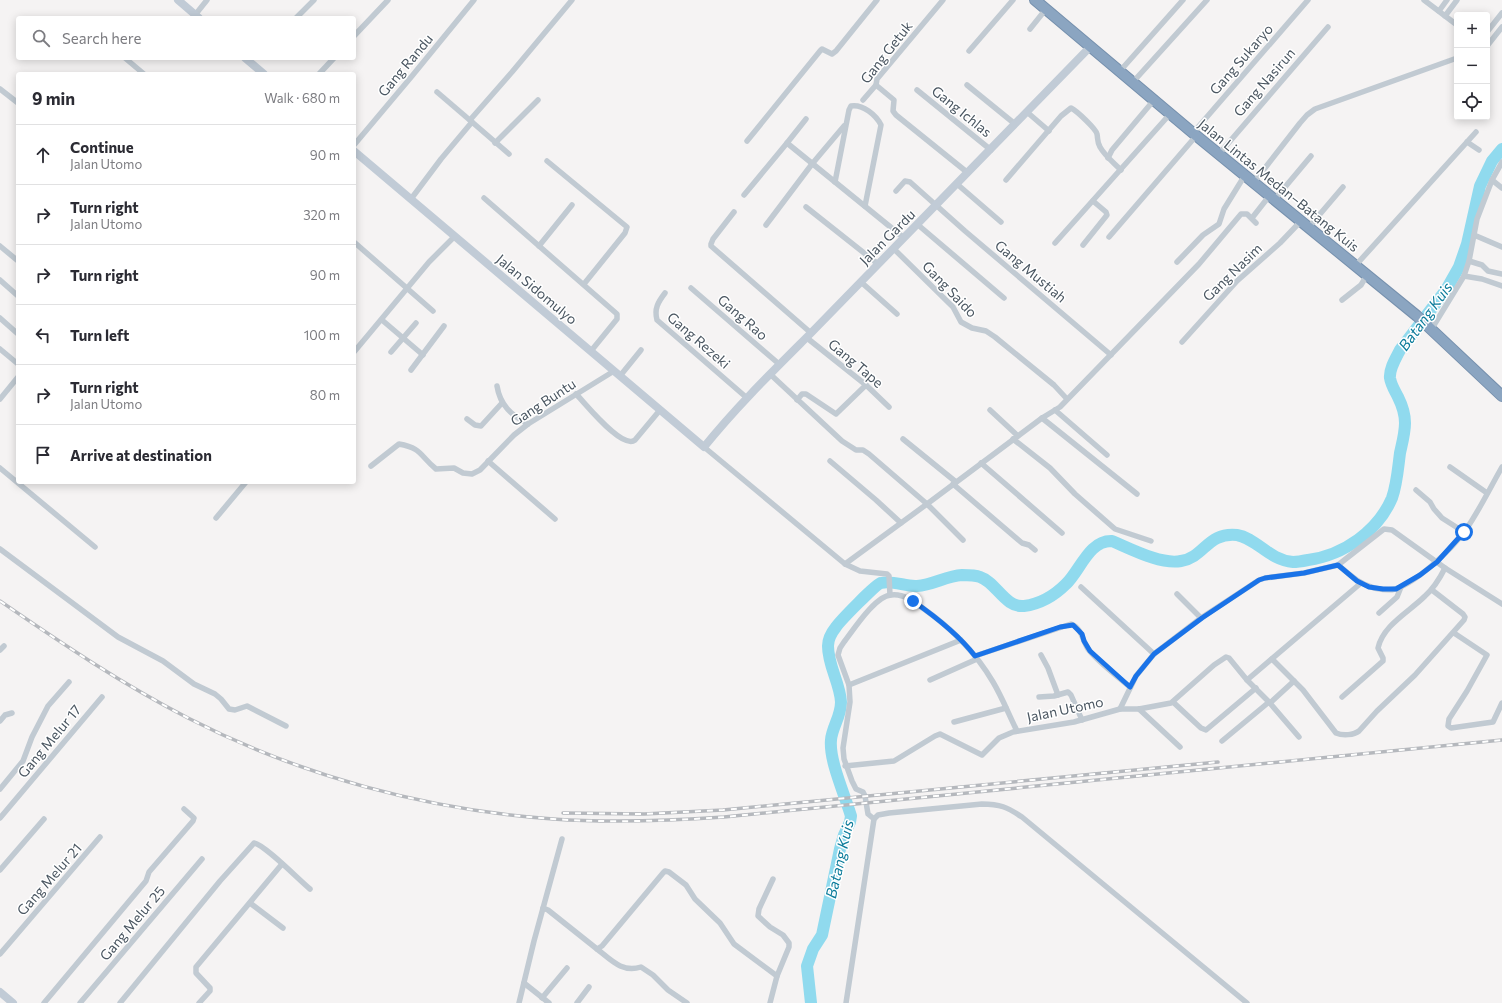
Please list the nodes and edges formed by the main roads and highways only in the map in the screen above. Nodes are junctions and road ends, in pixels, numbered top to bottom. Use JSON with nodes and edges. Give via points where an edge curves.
{"nodes":[{"id":1,"x":1035,"y":0,"type":"edge"},
{"id":2,"x":1502,"y":396,"type":"edge"}],
"edges":[{"from":1,"to":2,"type":"highway","name":"Jalan Lintas Medan–Batang Kuis","via":[[1417,316]]}]}
